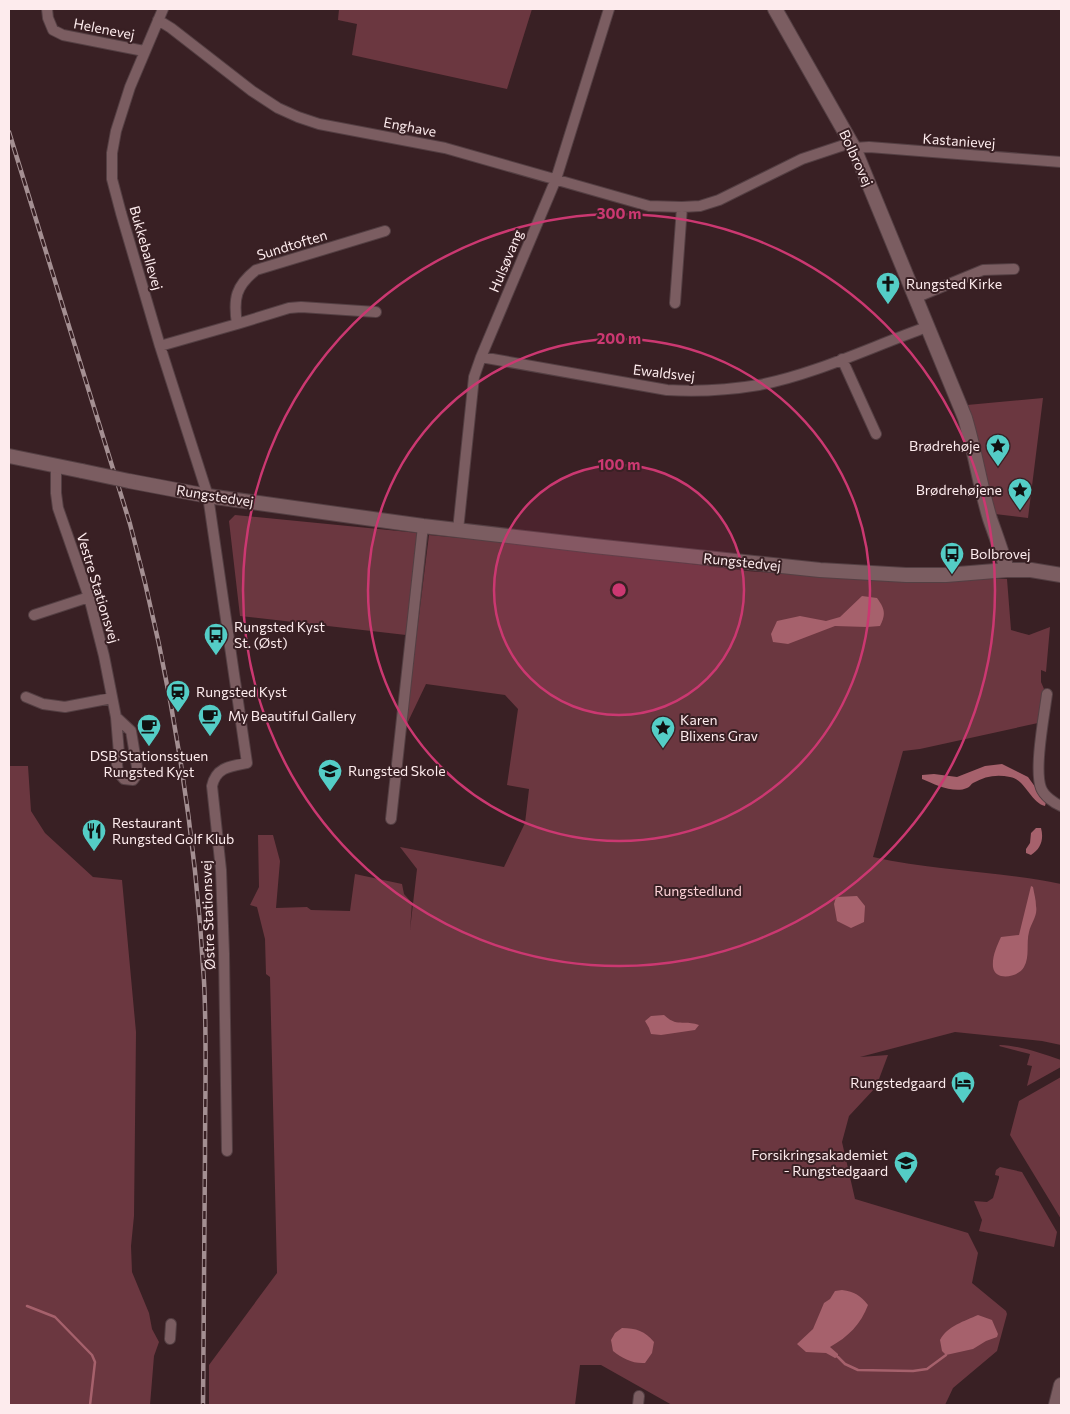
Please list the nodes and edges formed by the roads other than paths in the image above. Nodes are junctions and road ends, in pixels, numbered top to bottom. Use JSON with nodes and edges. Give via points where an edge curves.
{"nodes":[{"id":1,"x":48,"y":9,"type":"edge"},
{"id":2,"x":162,"y":9,"type":"edge"},
{"id":3,"x":609,"y":9,"type":"edge"},
{"id":4,"x":775,"y":9,"type":"edge"},
{"id":5,"x":158,"y":20,"type":"junction"},
{"id":6,"x":144,"y":52,"type":"junction"},
{"id":7,"x":852,"y":146,"type":"junction"},
{"id":8,"x":1061,"y":162,"type":"edge"},
{"id":9,"x":556,"y":179,"type":"junction"},
{"id":10,"x":682,"y":207,"type":"junction"},
{"id":11,"x":385,"y":231,"type":"dead end"},
{"id":12,"x":1014,"y":269,"type":"dead end"},
{"id":13,"x":915,"y":298,"type":"junction"},
{"id":14,"x":676,"y":303,"type":"dead end"},
{"id":15,"x":376,"y":312,"type":"dead end"},
{"id":16,"x":237,"y":324,"type":"junction"},
{"id":17,"x":927,"y":327,"type":"junction"},
{"id":18,"x":160,"y":346,"type":"junction"},
{"id":19,"x":481,"y":357,"type":"junction"},
{"id":20,"x":842,"y":359,"type":"junction"},
{"id":21,"x":876,"y":434,"type":"dead end"},
{"id":22,"x":9,"y":456,"type":"edge"},
{"id":23,"x":56,"y":466,"type":"junction"},
{"id":24,"x":208,"y":496,"type":"junction"},
{"id":25,"x":424,"y":526,"type":"junction"},
{"id":26,"x":458,"y":530,"type":"junction"},
{"id":27,"x":1006,"y":570,"type":"junction"},
{"id":28,"x":1061,"y":575,"type":"edge"},
{"id":29,"x":89,"y":597,"type":"junction"},
{"id":30,"x":34,"y":615,"type":"dead end"},
{"id":31,"x":1047,"y":694,"type":"dead end"},
{"id":32,"x":26,"y":697,"type":"dead end"},
{"id":33,"x":112,"y":698,"type":"junction"},
{"id":34,"x":116,"y":717,"type":"junction"},
{"id":35,"x":1061,"y":806,"type":"edge"},
{"id":36,"x":390,"y":819,"type":"dead end"},
{"id":37,"x":227,"y":1151,"type":"dead end"},
{"id":38,"x":171,"y":1324,"type":"dead end"},
{"id":39,"x":170,"y":1338,"type":"dead end"},
{"id":40,"x":1061,"y":1385,"type":"edge"},
{"id":41,"x":1056,"y":1405,"type":"edge"}],
"edges":[{"from":1,"to":6,"type":"street","name":"Helenevej","via":[[53,30],[63,35]]},
{"from":2,"to":5,"type":"street","name":"Bukkeballevej"},
{"from":3,"to":9,"type":"street","name":"Hulsøvang"},
{"from":4,"to":7,"type":"main road","name":"Bolbrovej"},
{"from":5,"to":6,"type":"street","name":"Bukkeballevej"},
{"from":5,"to":9,"type":"street","name":"Enghave","via":[[252,91],[298,117],[319,124],[445,148]]},
{"from":6,"to":18,"type":"street","name":"Bukkeballevej","via":[[116,131],[112,178]]},
{"from":7,"to":8,"type":"street","name":"Kastanievej"},
{"from":7,"to":10,"type":"street","name":"Enghave","via":[[802,159],[719,200]]},
{"from":7,"to":13,"type":"main road","name":"Bolbrovej"},
{"from":9,"to":10,"type":"street","name":"Enghave","via":[[649,206]]},
{"from":9,"to":19,"type":"street","name":"Hulsøvang"},
{"from":10,"to":14,"type":"street"},
{"from":11,"to":16,"type":"street","name":"Sundtoften","via":[[256,270],[237,292],[234,306]]},
{"from":12,"to":13,"type":"street","via":[[983,270]]},
{"from":13,"to":17,"type":"main road","name":"Bolbrovej"},
{"from":15,"to":16,"type":"street","via":[[300,306]]},
{"from":16,"to":18,"type":"street"},
{"from":17,"to":20,"type":"street","name":"Ewaldsvej"},
{"from":17,"to":27,"type":"main road","name":"Bolbrovej","via":[[965,418]]},
{"from":18,"to":24,"type":"street","name":"Bukkeballevej"},
{"from":19,"to":20,"type":"street","name":"Ewaldsvej","via":[[668,390],[694,391],[760,384]]},
{"from":19,"to":26,"type":"street","name":"Hulsøvang","via":[[474,377]]},
{"from":20,"to":21,"type":"street"},
{"from":22,"to":23,"type":"main road","name":"Rungstedvej"},
{"from":23,"to":24,"type":"main road","name":"Rungstedvej","bridge":true},
{"from":23,"to":29,"type":"street","name":"Vestre Stationsvej","via":[[58,508]]},
{"from":24,"to":25,"type":"main road","name":"Rungstedvej"},
{"from":24,"to":37,"type":"street","name":"Østre Stationsvej","via":[[248,763],[220,770],[212,786],[222,889]]},
{"from":25,"to":26,"type":"main road","name":"Rungstedvej"},
{"from":25,"to":36,"type":"street"},
{"from":26,"to":27,"type":"main road","name":"Rungstedvej","via":[[820,570],[906,575]]},
{"from":27,"to":28,"type":"main road","name":"Rungstedvej"},
{"from":29,"to":30,"type":"street"},
{"from":29,"to":33,"type":"street","name":"Vestre Stationsvej"},
{"from":31,"to":35,"type":"street","via":[[1038,775],[1042,790],[1054,804]]},
{"from":32,"to":33,"type":"street","via":[[43,704],[65,707]]},
{"from":33,"to":34,"type":"street","name":"Vestre Stationsvej"},
{"from":34,"to":34,"type":"street","name":"Vestre Stationsvej","via":[[118,772],[124,779],[133,780],[138,773],[131,731]]},
{"from":38,"to":39,"type":"street"},
{"from":40,"to":41,"type":"main road"}]}
